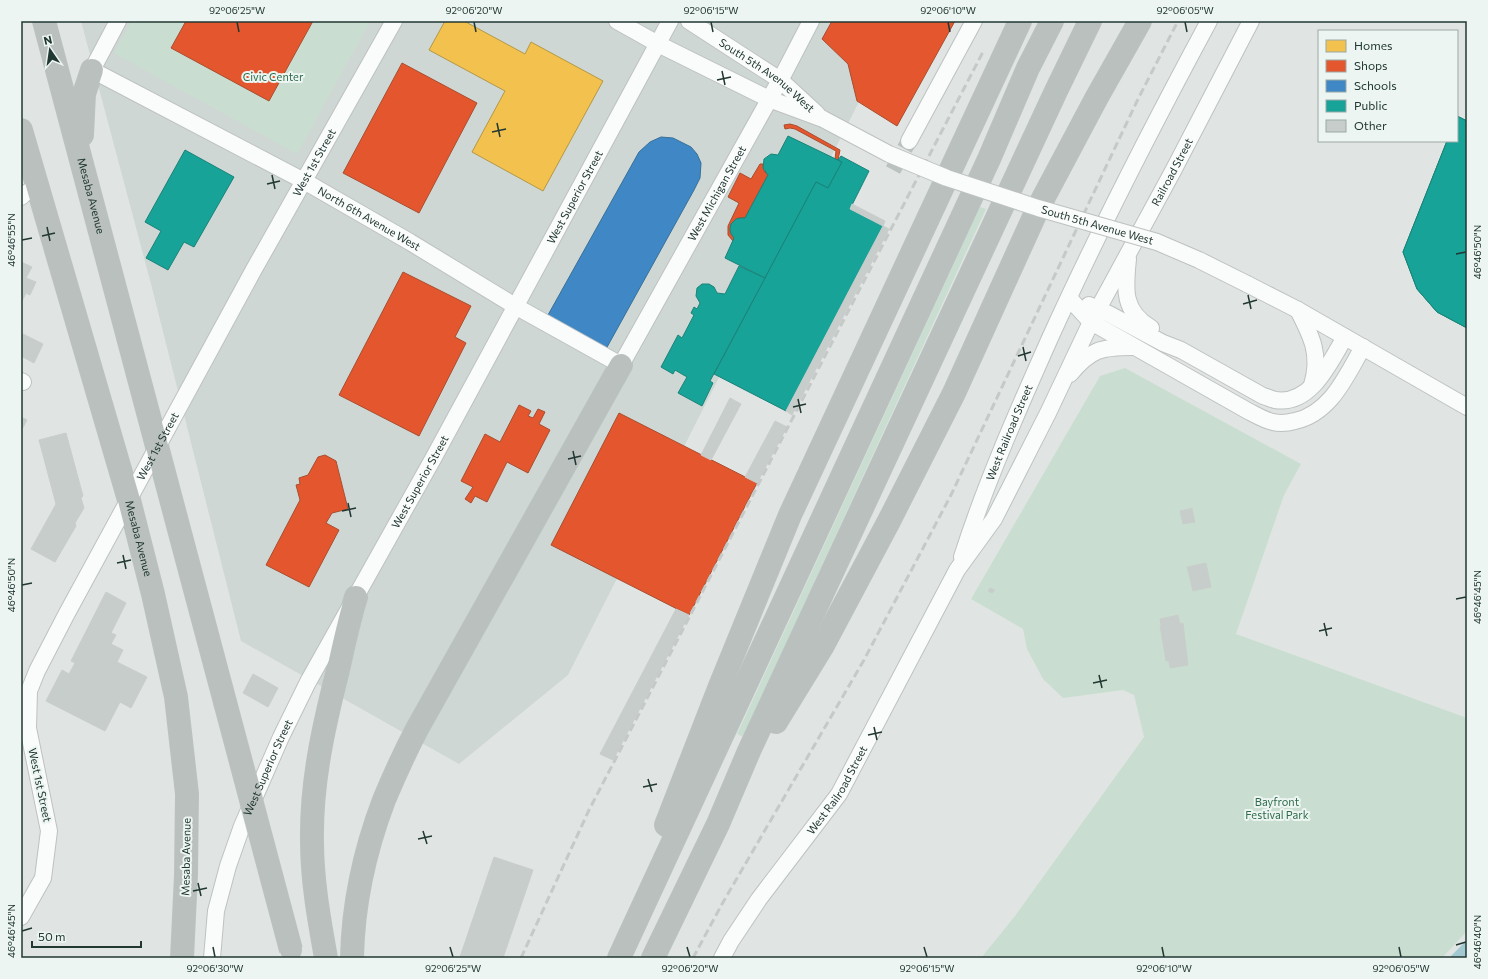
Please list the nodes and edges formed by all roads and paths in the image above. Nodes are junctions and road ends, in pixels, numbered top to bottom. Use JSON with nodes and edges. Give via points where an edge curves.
{"nodes":[{"id":1,"x":44,"y":21,"type":"edge"},
{"id":2,"x":118,"y":21,"type":"edge"},
{"id":3,"x":394,"y":21,"type":"edge"},
{"id":4,"x":618,"y":21,"type":"edge"},
{"id":5,"x":670,"y":21,"type":"edge"},
{"id":6,"x":689,"y":21,"type":"edge"},
{"id":7,"x":811,"y":21,"type":"edge"},
{"id":8,"x":974,"y":21,"type":"edge"},
{"id":9,"x":1020,"y":21,"type":"edge"},
{"id":10,"x":1052,"y":21,"type":"edge"},
{"id":11,"x":1090,"y":21,"type":"edge"},
{"id":12,"x":1128,"y":21,"type":"edge"},
{"id":13,"x":1140,"y":21,"type":"edge"},
{"id":14,"x":1209,"y":21,"type":"edge"},
{"id":15,"x":1252,"y":21,"type":"edge"},
{"id":16,"x":658,"y":44,"type":"junction"},
{"id":17,"x":92,"y":70,"type":"junction"},
{"id":18,"x":780,"y":80,"type":"junction"},
{"id":19,"x":1097,"y":97,"type":"junction"},
{"id":20,"x":769,"y":99,"type":"junction"},
{"id":21,"x":823,"y":119,"type":"junction"},
{"id":22,"x":21,"y":130,"type":"edge"},
{"id":23,"x":909,"y":141,"type":"tunnel mouth"},
{"id":24,"x":84,"y":164,"type":"junction"},
{"id":25,"x":946,"y":178,"type":"junction"},
{"id":26,"x":304,"y":181,"type":"junction"},
{"id":27,"x":29,"y":192,"type":"edge"},
{"id":28,"x":1038,"y":208,"type":"junction"},
{"id":29,"x":1129,"y":251,"type":"junction"},
{"id":30,"x":1069,"y":298,"type":"junction"},
{"id":31,"x":515,"y":306,"type":"junction"},
{"id":32,"x":1298,"y":310,"type":"junction"},
{"id":33,"x":1095,"y":315,"type":"junction"},
{"id":34,"x":1345,"y":337,"type":"junction"},
{"id":35,"x":1134,"y":346,"type":"junction"},
{"id":36,"x":1364,"y":347,"type":"junction"},
{"id":37,"x":1181,"y":350,"type":"junction"},
{"id":38,"x":621,"y":365,"type":"junction"},
{"id":39,"x":1061,"y":385,"type":"junction"},
{"id":40,"x":1312,"y":387,"type":"junction"},
{"id":41,"x":1467,"y":407,"type":"edge"},
{"id":42,"x":157,"y":448,"type":"junction"},
{"id":43,"x":129,"y":500,"type":"junction"},
{"id":44,"x":957,"y":570,"type":"junction"},
{"id":45,"x":356,"y":598,"type":"junction"},
{"id":46,"x":732,"y":793,"type":"junction"},
{"id":47,"x":21,"y":917,"type":"edge"},
{"id":48,"x":635,"y":923,"type":"junction"},
{"id":49,"x":292,"y":954,"type":"edge"},
{"id":50,"x":182,"y":958,"type":"edge"},
{"id":51,"x":212,"y":958,"type":"edge"},
{"id":52,"x":326,"y":958,"type":"edge"},
{"id":53,"x":352,"y":958,"type":"edge"},
{"id":54,"x":619,"y":958,"type":"edge"},
{"id":55,"x":653,"y":958,"type":"edge"},
{"id":56,"x":722,"y":958,"type":"edge"}],
"edges":[{"from":1,"to":24,"type":"highway","name":"Mesaba Avenue"},
{"from":2,"to":17,"type":"street"},
{"from":3,"to":26,"type":"street","name":"West 1st Street"},
{"from":4,"to":16,"type":"street","name":"South 5th Avenue West"},
{"from":5,"to":16,"type":"street","name":"West Superior Street"},
{"from":6,"to":18,"type":"street","name":"South 5th Avenue West"},
{"from":7,"to":18,"type":"street","name":"West Michigan Street"},
{"from":8,"to":23,"type":"street"},
{"from":9,"to":25,"type":"highway"},
{"from":10,"to":48,"type":"highway","via":[[1028,68],[989,159]]},
{"from":11,"to":46,"type":"highway","via":[[749,751]]},
{"from":12,"to":19,"type":"highway"},
{"from":13,"to":19,"type":"highway"},
{"from":14,"to":30,"type":"street","via":[[1174,85]]},
{"from":15,"to":29,"type":"street","name":"Railroad Street"},
{"from":16,"to":20,"type":"street","name":"South 5th Avenue West"},
{"from":16,"to":31,"type":"street","name":"West Superior Street"},
{"from":17,"to":24,"type":"highway","via":[[84,94]]},
{"from":17,"to":26,"type":"street","name":"North 6th Avenue West"},
{"from":18,"to":20,"type":"street","name":"West Michigan Street"},
{"from":18,"to":21,"type":"street","name":"South 5th Avenue West"},
{"from":19,"to":28,"type":"highway"},
{"from":20,"to":21,"type":"street","name":"South 5th Avenue West"},
{"from":20,"to":38,"type":"street","name":"West Michigan Street"},
{"from":21,"to":25,"type":"street","name":"South 5th Avenue West","bridge":true,"via":[[889,154]]},
{"from":22,"to":27,"type":"highway","name":"Mesaba Avenue"},
{"from":24,"to":42,"type":"highway","name":"Mesaba Avenue"},
{"from":25,"to":28,"type":"street","name":"South 5th Avenue West","bridge":true},
{"from":25,"to":48,"type":"highway","via":[[790,515],[657,847]]},
{"from":26,"to":31,"type":"street","name":"North 6th Avenue West"},
{"from":26,"to":42,"type":"street","name":"West 1st Street"},
{"from":27,"to":43,"type":"highway","name":"Mesaba Avenue"},
{"from":28,"to":32,"type":"street","name":"South 5th Avenue West","bridge":true,"via":[[1157,242],[1199,260]]},
{"from":28,"to":46,"type":"highway","via":[[954,393],[889,522],[822,647]]},
{"from":29,"to":33,"type":"street","name":"Railroad Street"},
{"from":29,"to":37,"type":"street","via":[[1126,286],[1131,309],[1144,324],[1166,337]]},
{"from":30,"to":33,"type":"street"},
{"from":30,"to":44,"type":"street","name":"West Railroad Street","via":[[1020,405],[978,506]]},
{"from":31,"to":38,"type":"street","name":"North 6th Avenue West"},
{"from":31,"to":45,"type":"street","name":"West Superior Street"},
{"from":32,"to":34,"type":"street","name":"South 5th Avenue West"},
{"from":32,"to":40,"type":"street","via":[[1309,331],[1316,354]]},
{"from":33,"to":35,"type":"street"},
{"from":33,"to":37,"type":"street"},
{"from":33,"to":39,"type":"street","name":"West Railroad Street"},
{"from":34,"to":36,"type":"street","name":"South 5th Avenue West"},
{"from":34,"to":40,"type":"street","via":[[1328,367]]},
{"from":35,"to":36,"type":"street","via":[[1262,418],[1287,423],[1311,416],[1321,409],[1331,399]]},
{"from":35,"to":39,"type":"street","via":[[1098,350],[1082,361]]},
{"from":36,"to":41,"type":"street","name":"South 5th Avenue West"},
{"from":37,"to":40,"type":"street","via":[[1263,396],[1275,400],[1294,399]]},
{"from":38,"to":53,"type":"highway","via":[[397,769],[383,802],[363,869]]},
{"from":39,"to":44,"type":"street","name":"West Railroad Street","via":[[994,519]]},
{"from":42,"to":43,"type":"street","name":"West 1st Street"},
{"from":42,"to":49,"type":"highway","name":"Mesaba Avenue","bridge":true},
{"from":43,"to":47,"type":"street","name":"West 1st Street","via":[[62,623],[29,691],[28,728],[49,831],[43,878]]},
{"from":43,"to":50,"type":"highway","name":"Mesaba Avenue","via":[[178,709],[187,794]]},
{"from":44,"to":56,"type":"street","name":"West Railroad Street","via":[[839,794],[759,899]]},
{"from":45,"to":51,"type":"street","name":"West Superior Street","via":[[308,682],[242,826],[216,911]]},
{"from":45,"to":52,"type":"highway","via":[[322,739],[313,803],[313,875]]},
{"from":46,"to":55,"type":"highway"},
{"from":48,"to":54,"type":"highway"}]}
